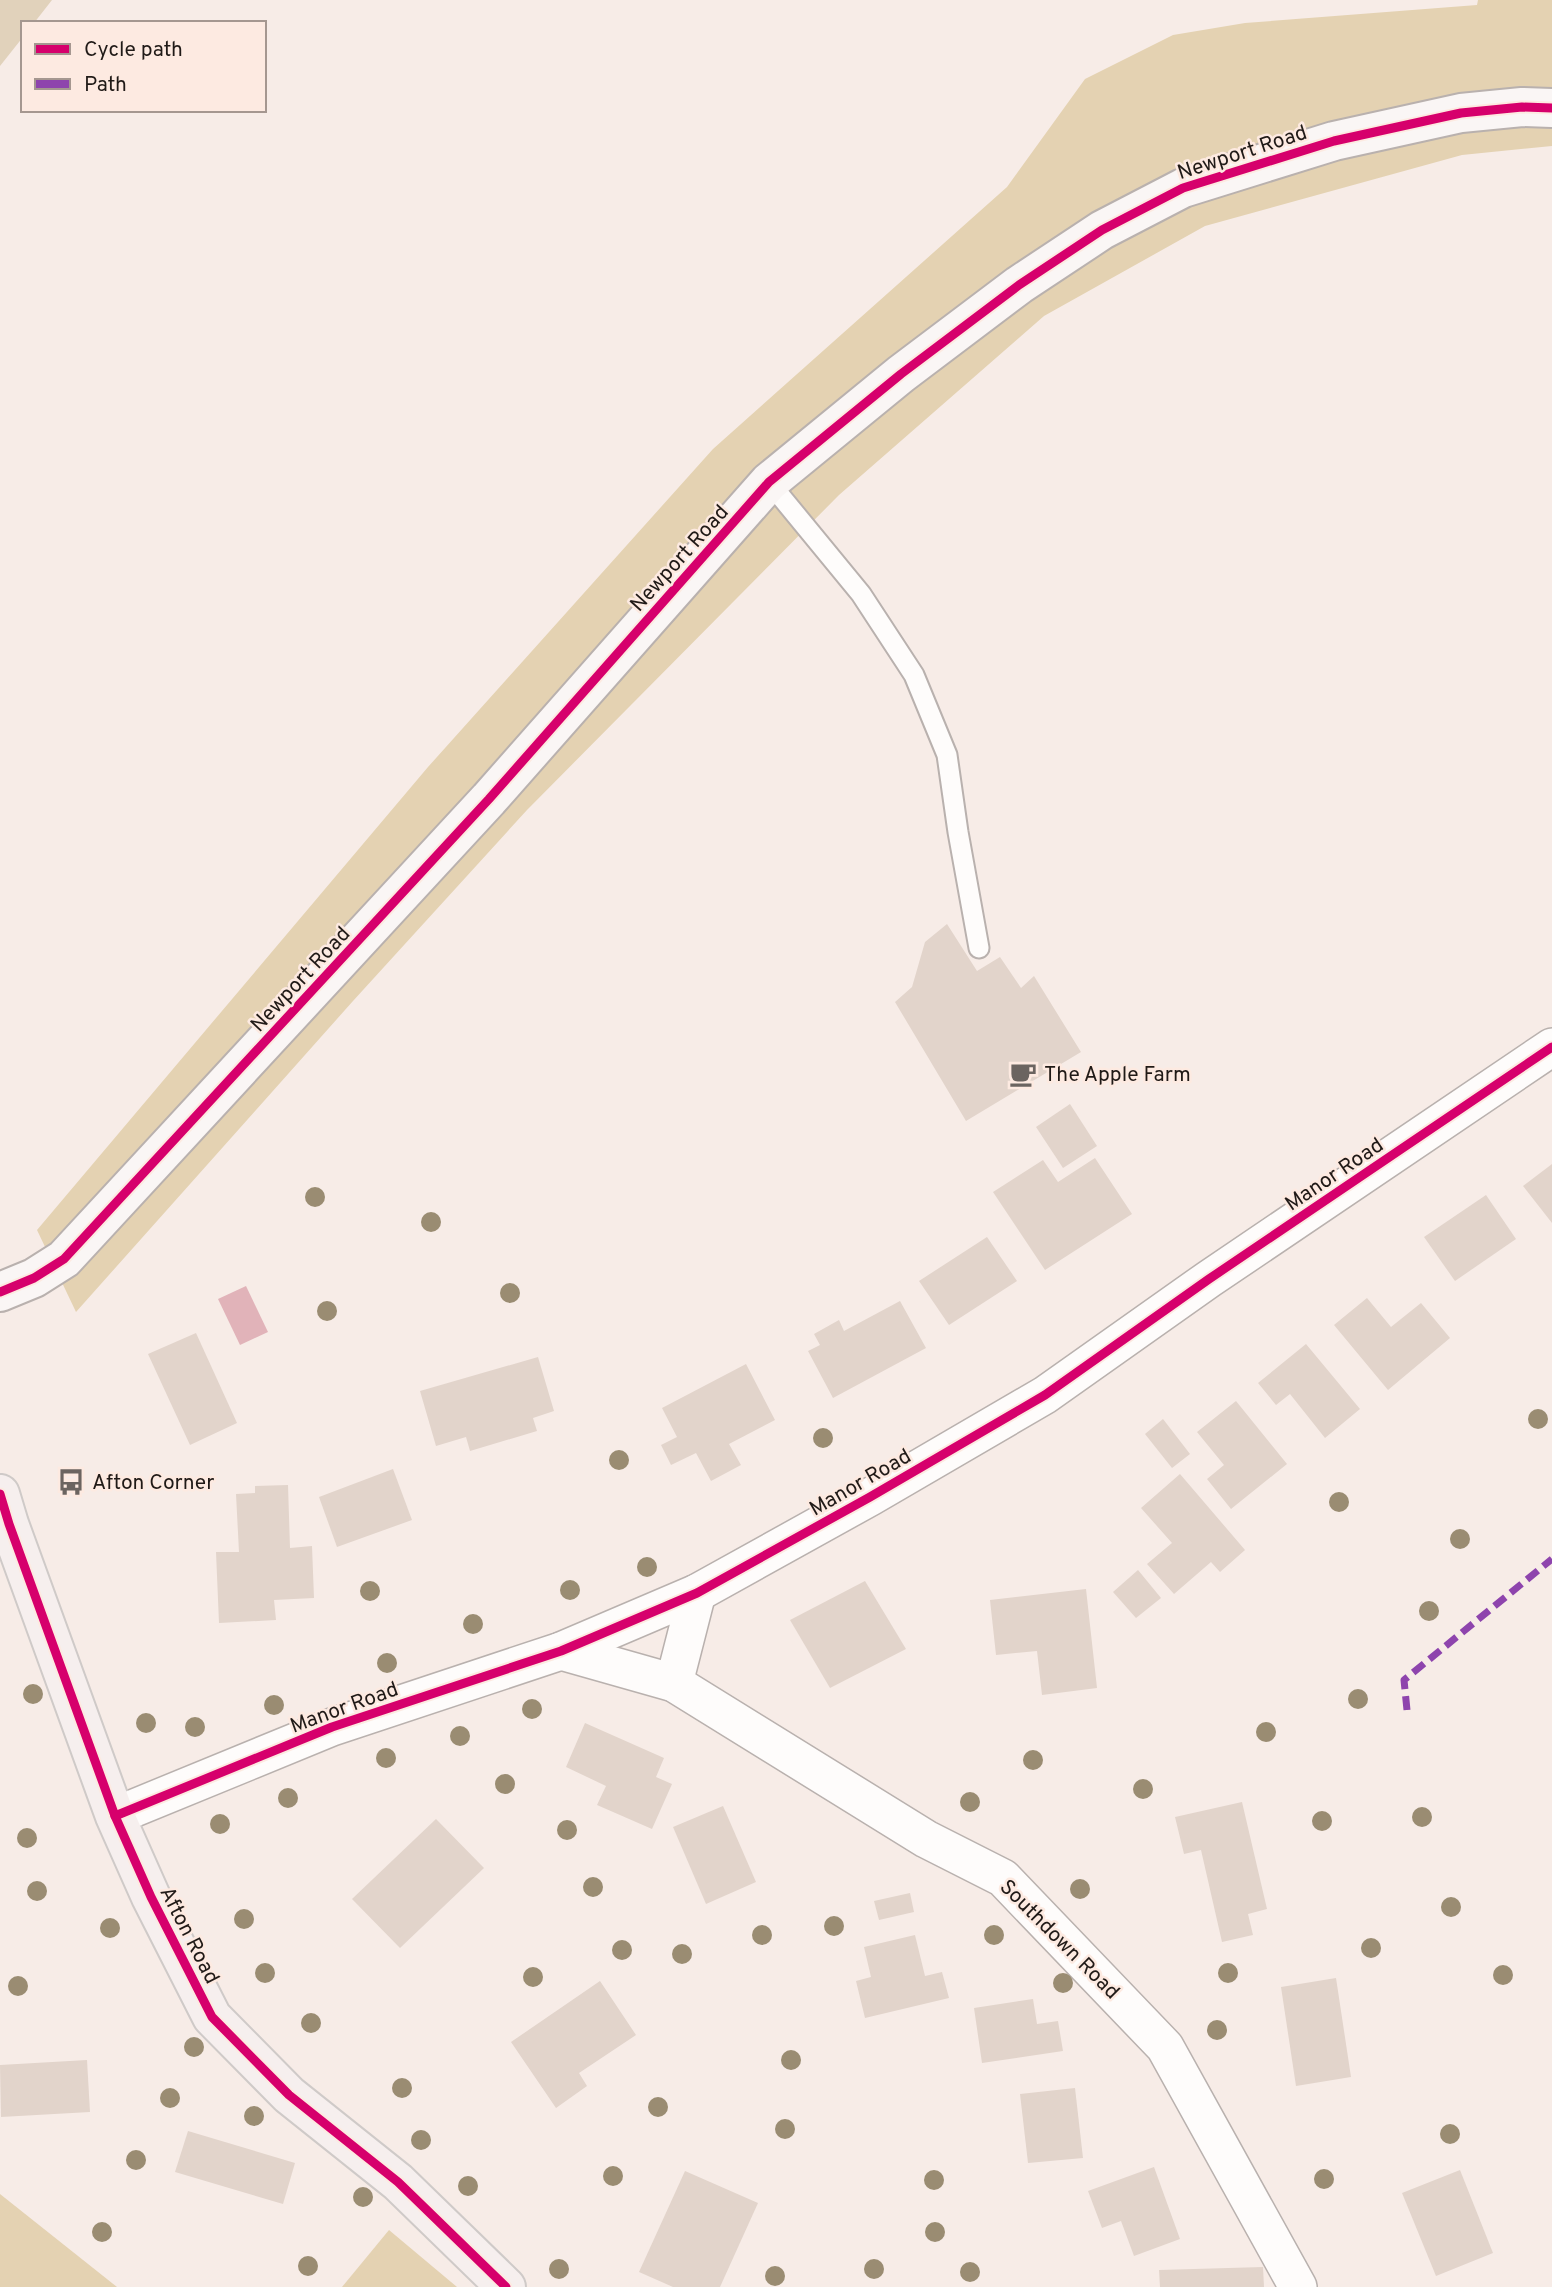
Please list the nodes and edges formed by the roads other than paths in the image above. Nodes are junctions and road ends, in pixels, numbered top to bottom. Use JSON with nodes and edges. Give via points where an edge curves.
{"nodes":[{"id":1,"x":1552,"y":108,"type":"edge"},
{"id":2,"x":769,"y":482,"type":"junction"},
{"id":3,"x":979,"y":948,"type":"dead end"},
{"id":4,"x":1552,"y":1047,"type":"edge"},
{"id":5,"x":0,"y":1292,"type":"edge"},
{"id":6,"x":0,"y":1494,"type":"edge"},
{"id":7,"x":697,"y":1592,"type":"junction"},
{"id":8,"x":561,"y":1651,"type":"junction"},
{"id":9,"x":674,"y":1683,"type":"junction"},
{"id":10,"x":116,"y":1816,"type":"junction"},
{"id":11,"x":506,"y":2287,"type":"edge"},
{"id":12,"x":1298,"y":2287,"type":"edge"}],
"edges":[{"from":1,"to":2,"type":"main road","name":"Newport Road","via":[[1461,113],[1334,141],[1183,188],[1102,230],[1019,285]]},
{"from":2,"to":3,"type":"lane","via":[[861,594],[914,675],[947,755]]},
{"from":2,"to":5,"type":"main road","name":"Newport Road","via":[[489,799],[64,1259]]},
{"from":4,"to":7,"type":"street","name":"Manor Road","via":[[1045,1395]]},
{"from":6,"to":10,"type":"main road","name":"Afton Road"},
{"from":7,"to":8,"type":"street","name":"Manor Road"},
{"from":7,"to":9,"type":"street"},
{"from":8,"to":9,"type":"street","name":"Southdown Road"},
{"from":8,"to":10,"type":"street","name":"Manor Road","via":[[332,1727]]},
{"from":9,"to":12,"type":"street","name":"Southdown Road","via":[[926,1839],[1003,1878],[1165,2047]]},
{"from":10,"to":11,"type":"main road","name":"Afton Road","via":[[212,2017],[289,2095],[398,2182]]}]}
